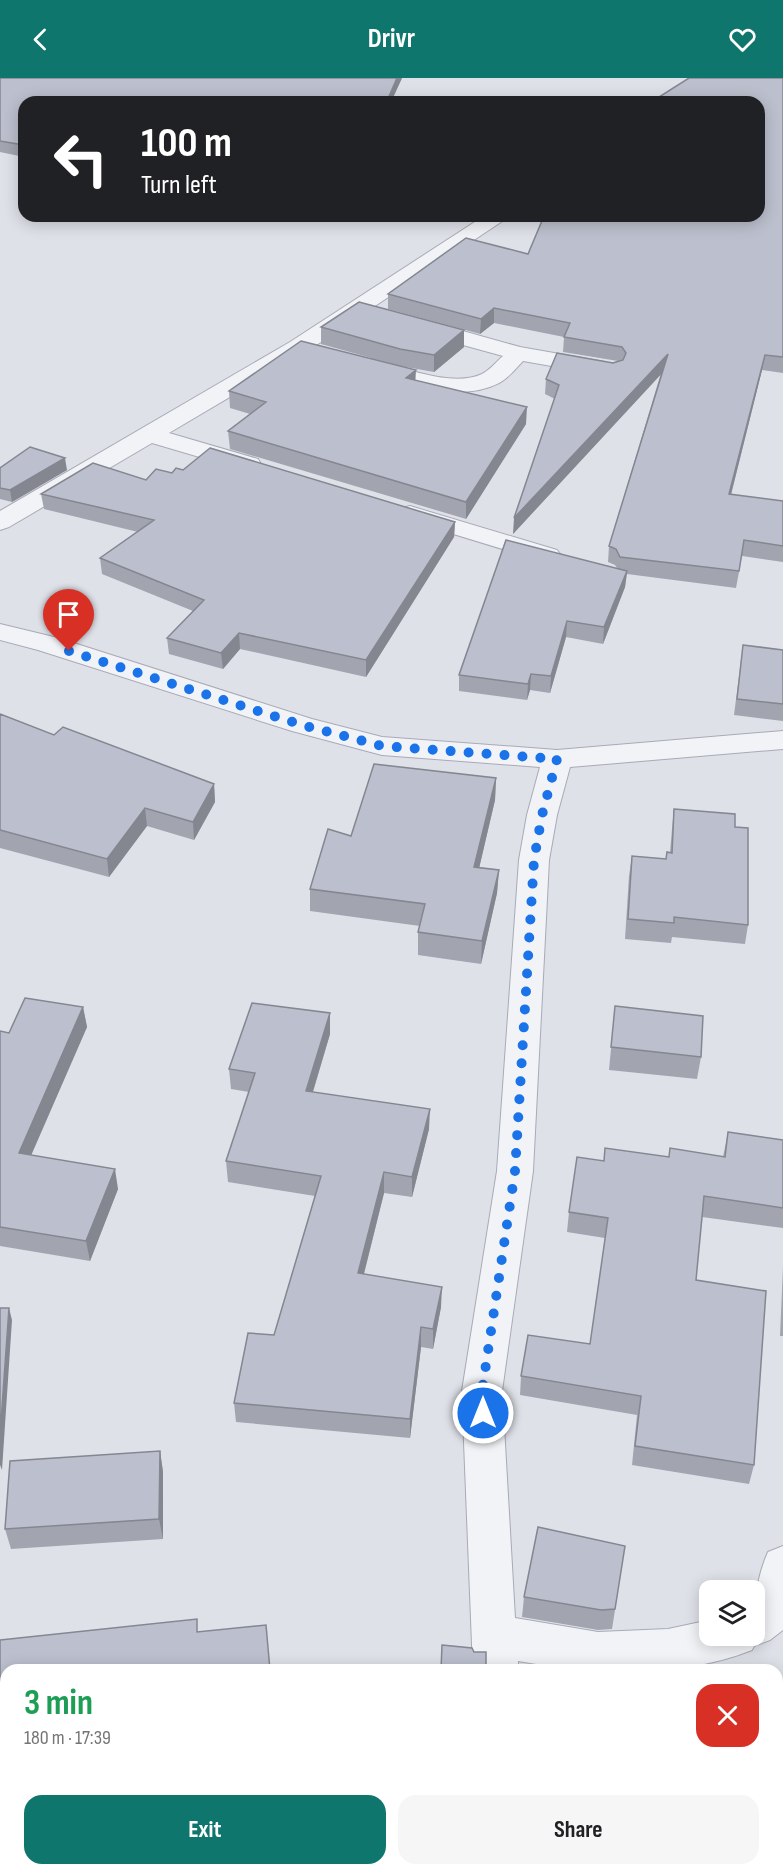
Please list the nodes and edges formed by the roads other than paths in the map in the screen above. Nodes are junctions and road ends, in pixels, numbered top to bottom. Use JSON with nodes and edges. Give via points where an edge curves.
{"nodes":[{"id":1,"x":488,"y":222,"type":"edge"},
{"id":2,"x":357,"y":309,"type":"junction"},
{"id":3,"x":380,"y":315,"type":"edge"},
{"id":4,"x":402,"y":321,"type":"edge"},
{"id":5,"x":298,"y":347,"type":"junction"},
{"id":6,"x":518,"y":353,"type":"junction"},
{"id":7,"x":612,"y":369,"type":"edge"},
{"id":8,"x":149,"y":434,"type":"junction"},
{"id":9,"x":274,"y":472,"type":"edge"},
{"id":10,"x":388,"y":507,"type":"edge"},
{"id":11,"x":0,"y":522,"type":"edge"},
{"id":12,"x":570,"y":562,"type":"edge"},
{"id":13,"x":0,"y":632,"type":"edge"},
{"id":14,"x":783,"y":740,"type":"edge"},
{"id":15,"x":557,"y":759,"type":"junction"},
{"id":16,"x":783,"y":1566,"type":"edge"},
{"id":17,"x":765,"y":1617,"type":"edge"},
{"id":18,"x":699,"y":1643,"type":"edge"},
{"id":19,"x":495,"y":1653,"type":"edge"}],
"edges":[{"from":1,"to":2,"type":"street"},
{"from":2,"to":3,"type":"street"},
{"from":2,"to":5,"type":"street"},
{"from":4,"to":6,"type":"street"},
{"from":5,"to":6,"type":"street","via":[[439,383],[472,384],[491,378]]},
{"from":5,"to":8,"type":"street"},
{"from":6,"to":7,"type":"street"},
{"from":8,"to":9,"type":"street"},
{"from":8,"to":11,"type":"street"},
{"from":10,"to":12,"type":"street"},
{"from":13,"to":15,"type":"street","via":[[382,746]]},
{"from":14,"to":15,"type":"street"},
{"from":15,"to":19,"type":"street","via":[[534,860],[515,1171],[482,1391]]},
{"from":16,"to":17,"type":"street","via":[[775,1610]]},
{"from":18,"to":19,"type":"street","via":[[668,1650]]}]}
